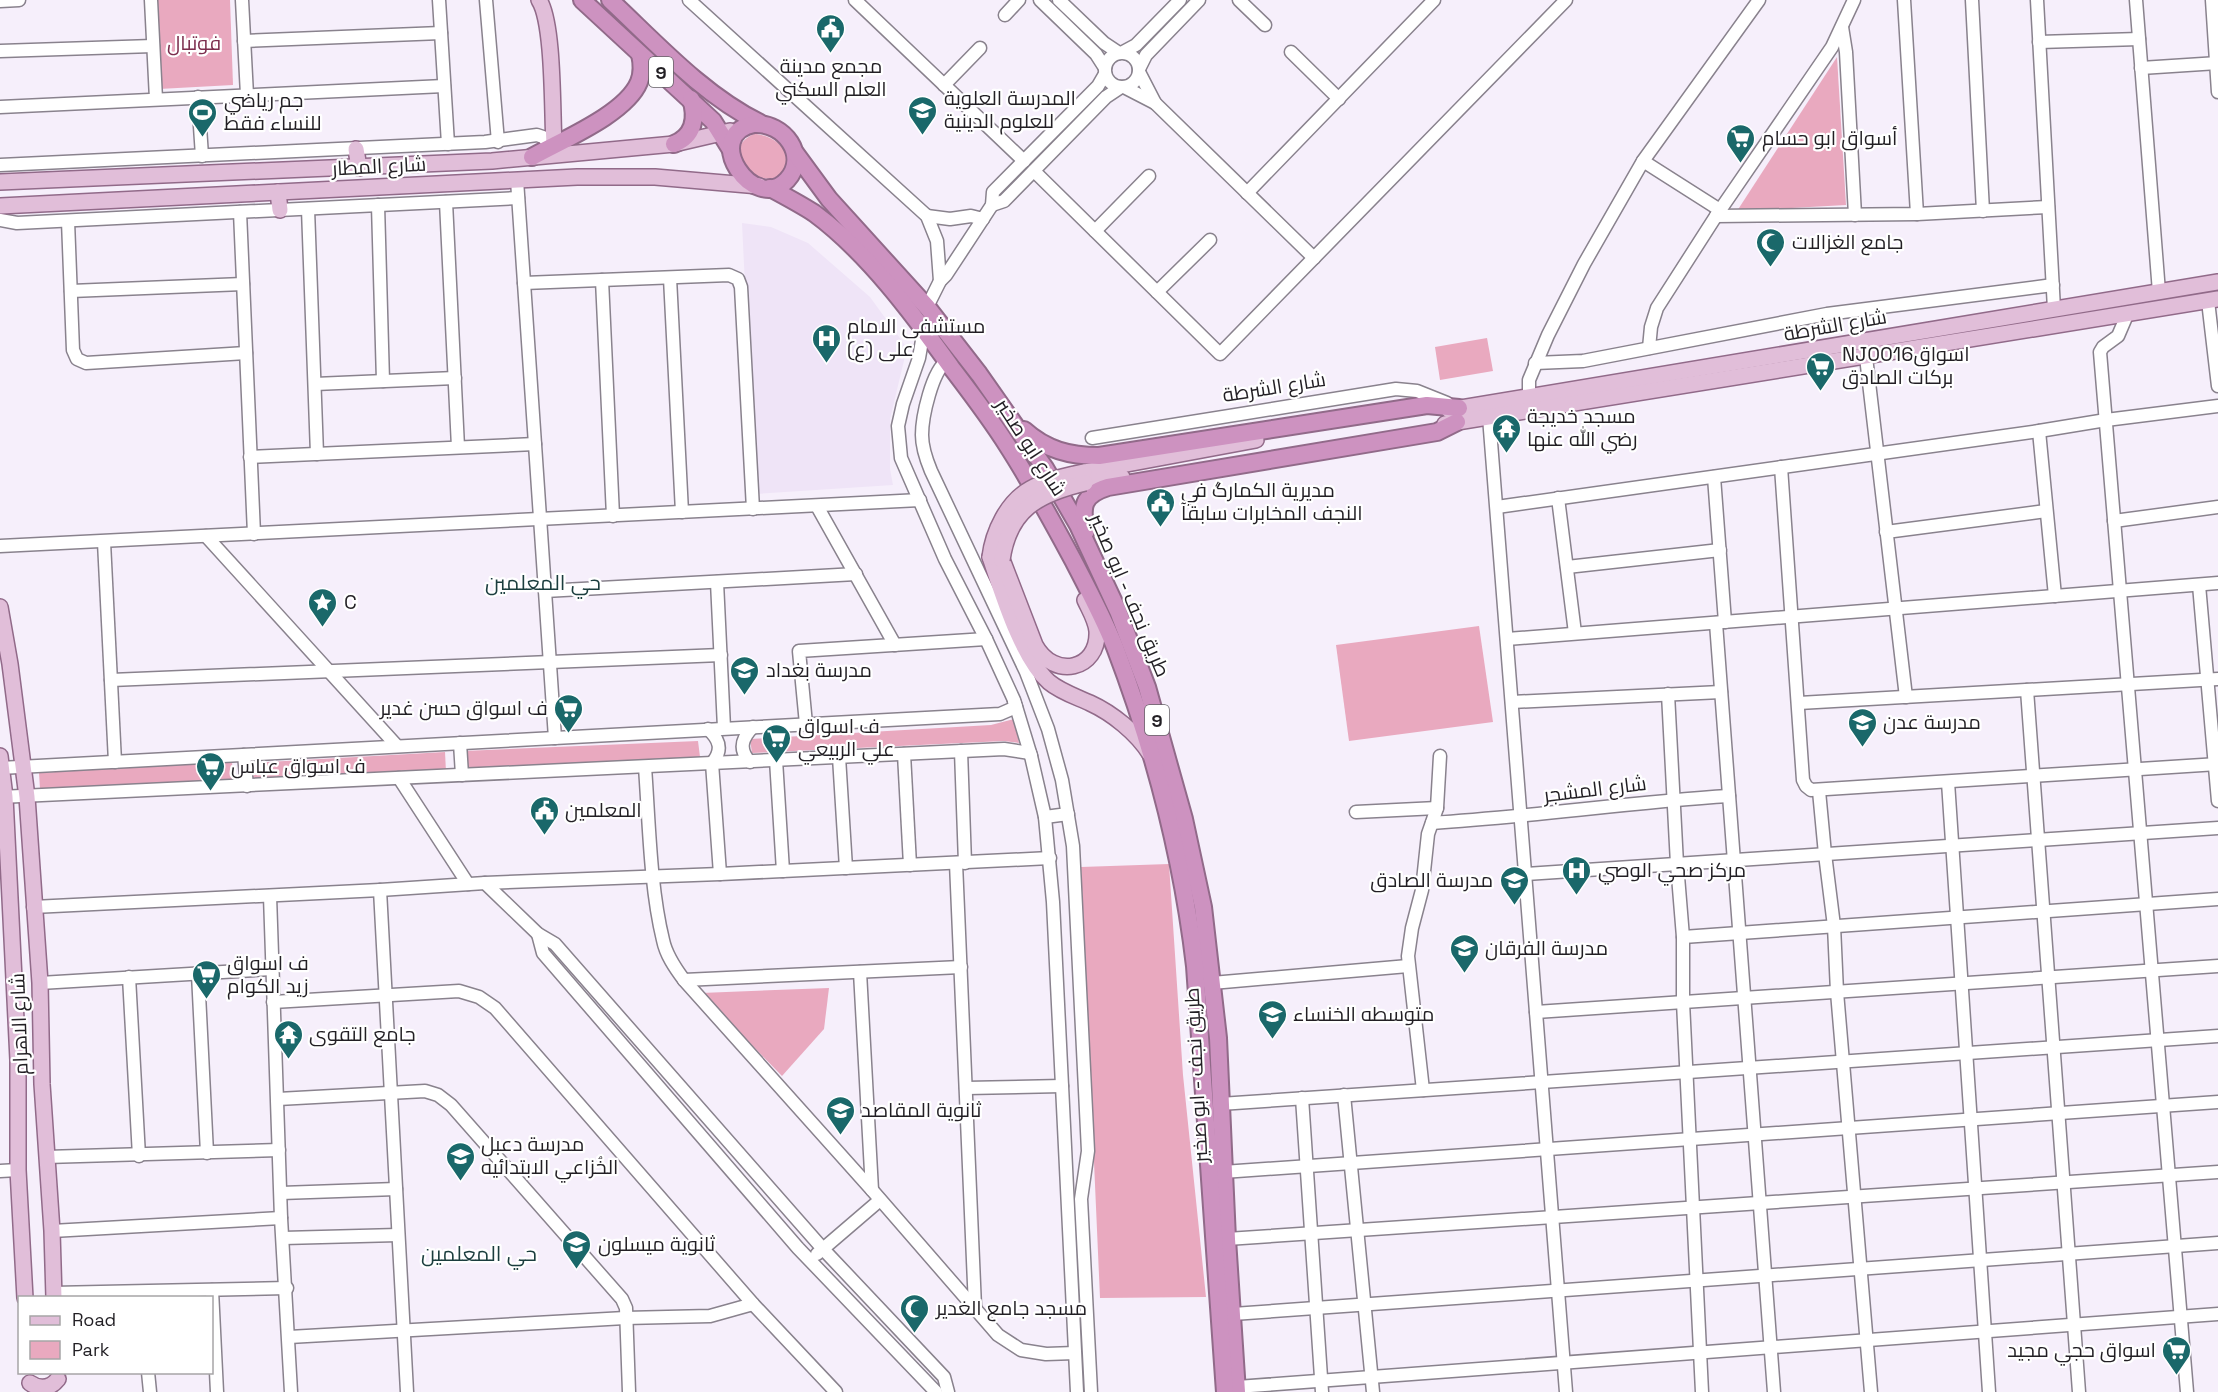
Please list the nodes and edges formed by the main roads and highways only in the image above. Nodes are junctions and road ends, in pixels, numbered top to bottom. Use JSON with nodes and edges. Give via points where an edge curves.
{"nodes":[{"id":1,"x":538,"y":0,"type":"edge"},
{"id":2,"x":582,"y":0,"type":"edge"},
{"id":3,"x":609,"y":0,"type":"edge"},
{"id":4,"x":640,"y":54,"type":"junction"},
{"id":5,"x":691,"y":99,"type":"junction"},
{"id":6,"x":755,"y":124,"type":"junction"},
{"id":7,"x":722,"y":133,"type":"junction"},
{"id":8,"x":675,"y":144,"type":"junction"},
{"id":9,"x":553,"y":145,"type":"junction"},
{"id":10,"x":356,"y":149,"type":"road end"},
{"id":11,"x":731,"y":150,"type":"junction"},
{"id":12,"x":796,"y":154,"type":"junction"},
{"id":13,"x":532,"y":157,"type":"junction"},
{"id":14,"x":359,"y":168,"type":"junction"},
{"id":15,"x":0,"y":182,"type":"edge"},
{"id":16,"x":765,"y":187,"type":"junction"},
{"id":17,"x":278,"y":192,"type":"junction"},
{"id":18,"x":0,"y":206,"type":"edge"},
{"id":19,"x":280,"y":210,"type":"road end"},
{"id":20,"x":2218,"y":282,"type":"edge"},
{"id":21,"x":2213,"y":300,"type":"edge"},
{"id":22,"x":1709,"y":375,"type":"junction"},
{"id":23,"x":1685,"y":379,"type":"junction"},
{"id":24,"x":1001,"y":408,"type":"junction"},
{"id":25,"x":1458,"y":415,"type":"junction"},
{"id":26,"x":1068,"y":552,"type":"junction"},
{"id":27,"x":996,"y":558,"type":"junction"},
{"id":28,"x":1097,"y":566,"type":"junction"},
{"id":29,"x":0,"y":607,"type":"edge"},
{"id":30,"x":1154,"y":762,"type":"junction"},
{"id":31,"x":1,"y":764,"type":"edge"},
{"id":32,"x":2,"y":797,"type":"edge"},
{"id":33,"x":1180,"y":864,"type":"joint"},
{"id":34,"x":1206,"y":1003,"type":"junction"},
{"id":35,"x":1218,"y":1038,"type":"junction"},
{"id":36,"x":1199,"y":1039,"type":"junction"},
{"id":37,"x":18,"y":1060,"type":"junction"},
{"id":38,"x":41,"y":1060,"type":"junction"},
{"id":39,"x":42,"y":1084,"type":"junction"},
{"id":40,"x":18,"y":1086,"type":"junction"},
{"id":41,"x":54,"y":1295,"type":"edge"},
{"id":42,"x":26,"y":1296,"type":"edge"},
{"id":43,"x":58,"y":1381,"type":"edge"},
{"id":44,"x":30,"y":1382,"type":"edge"},
{"id":45,"x":1233,"y":1390,"type":"edge"}],
"edges":[{"from":1,"to":9,"type":"main road","via":[[544,8],[549,36]]},
{"from":2,"to":4,"type":"highway","number":"9"},
{"from":3,"to":6,"type":"highway","number":"9","via":[[686,70]]},
{"from":4,"to":5,"type":"highway","number":"9"},
{"from":4,"to":9,"type":"highway","via":[[640,79],[634,92],[608,115]]},
{"from":5,"to":7,"type":"highway","number":"9"},
{"from":5,"to":8,"type":"highway","via":[[695,115],[692,128]]},
{"from":6,"to":7,"type":"main road","name":"شارع المطار"},
{"from":6,"to":11,"type":"highway","via":[[735,136]]},
{"from":6,"to":12,"type":"highway","number":"9","via":[[780,132]]},
{"from":7,"to":8,"type":"main road","name":"شارع المطار"},
{"from":7,"to":11,"type":"highway","number":"9"},
{"from":8,"to":13,"type":"main road","name":"شارع المطار"},
{"from":9,"to":13,"type":"highway"},
{"from":10,"to":14,"type":"main road"},
{"from":11,"to":16,"type":"highway","number":"9","via":[[738,171]]},
{"from":12,"to":16,"type":"highway","via":[[792,175],[783,184]]},
{"from":12,"to":24,"type":"highway","name":"طريق نجف - ابو صخير","number":"9","via":[[829,199],[927,307]]},
{"from":13,"to":14,"type":"main road","name":"شارع المطار"},
{"from":14,"to":15,"type":"main road","name":"شارع المطار"},
{"from":16,"to":17,"type":"main road","name":"شارع المطار","via":[[627,176]]},
{"from":16,"to":26,"type":"highway","name":"شارع ابو صخير","number":"9","via":[[813,213],[839,234],[902,301],[1006,443]]},
{"from":17,"to":18,"type":"main road","name":"شارع المطار"},
{"from":17,"to":19,"type":"main road"},
{"from":20,"to":22,"type":"main road","name":"شارع الشرطة"},
{"from":21,"to":22,"type":"main road","name":"شارع الشرطة","via":[[1866,357]]},
{"from":22,"to":23,"type":"main road","name":"شارع الشرطة"},
{"from":23,"to":25,"type":"main road","name":"شارع الشرطة","via":[[1529,396]]},
{"from":23,"to":25,"type":"main road","name":"شارع الشرطة","via":[[1489,417]]},
{"from":24,"to":25,"type":"highway","via":[[1048,447],[1086,456],[1427,405]]},
{"from":24,"to":28,"type":"highway","name":"طريق نجف - ابو صخير","number":"9","via":[[1045,468]]},
{"from":25,"to":27,"type":"main road","name":"شارع الشرطة","bridge":true,"via":[[1085,477],[1028,506],[1012,525]]},
{"from":25,"to":28,"type":"highway","via":[[1437,432],[1096,491],[1083,509]]},
{"from":26,"to":27,"type":"main road","via":[[1097,630],[1090,656],[1071,667],[1048,662],[1041,656]]},
{"from":26,"to":30,"type":"highway","name":"شارع ابو صخير","number":"9","via":[[1114,646]]},
{"from":27,"to":30,"type":"main road","via":[[1018,632],[1041,673],[1061,690],[1114,718],[1146,747]]},
{"from":28,"to":34,"type":"highway","name":"طريق نجف - ابو صخير","number":"9","via":[[1147,687],[1178,793],[1203,907],[1212,983]]},
{"from":29,"to":38,"type":"main road","name":"شارع الاهرام","via":[[27,797],[40,983]]},
{"from":30,"to":33,"type":"highway","name":"شارع ابو صخير","number":"9"},
{"from":31,"to":32,"type":"main road","name":"شارع الاهرام"},
{"from":32,"to":37,"type":"main road","name":"شارع الاهرام"},
{"from":33,"to":34,"type":"highway","name":"طريق نجف - ابو صخير","number":"9"},
{"from":34,"to":35,"type":"highway","name":"طريق نجف - ابو صخير","number":"9"},
{"from":34,"to":36,"type":"highway","name":"طريق نجف - ابو صخير","number":"9"},
{"from":35,"to":36,"type":"highway","via":[[1208,1034]]},
{"from":35,"to":45,"type":"highway","name":"طريق نجف - ابو صخير","number":"9","via":[[1233,1314]]},
{"from":36,"to":45,"type":"highway","name":"طريق نجف - ابو صخير","number":"9"},
{"from":37,"to":38,"type":"main road","via":[[28,1065]]},
{"from":37,"to":40,"type":"main road","name":"شارع الاهرام"},
{"from":38,"to":39,"type":"main road","name":"شارع الاهرام"},
{"from":39,"to":40,"type":"main road","via":[[26,1079]]},
{"from":39,"to":41,"type":"main road","name":"شارع الاهرام"},
{"from":40,"to":42,"type":"main road","name":"شارع الاهرام","via":[[18,1170]]},
{"from":43,"to":44,"type":"main road","via":[[45,1388]]}]}
